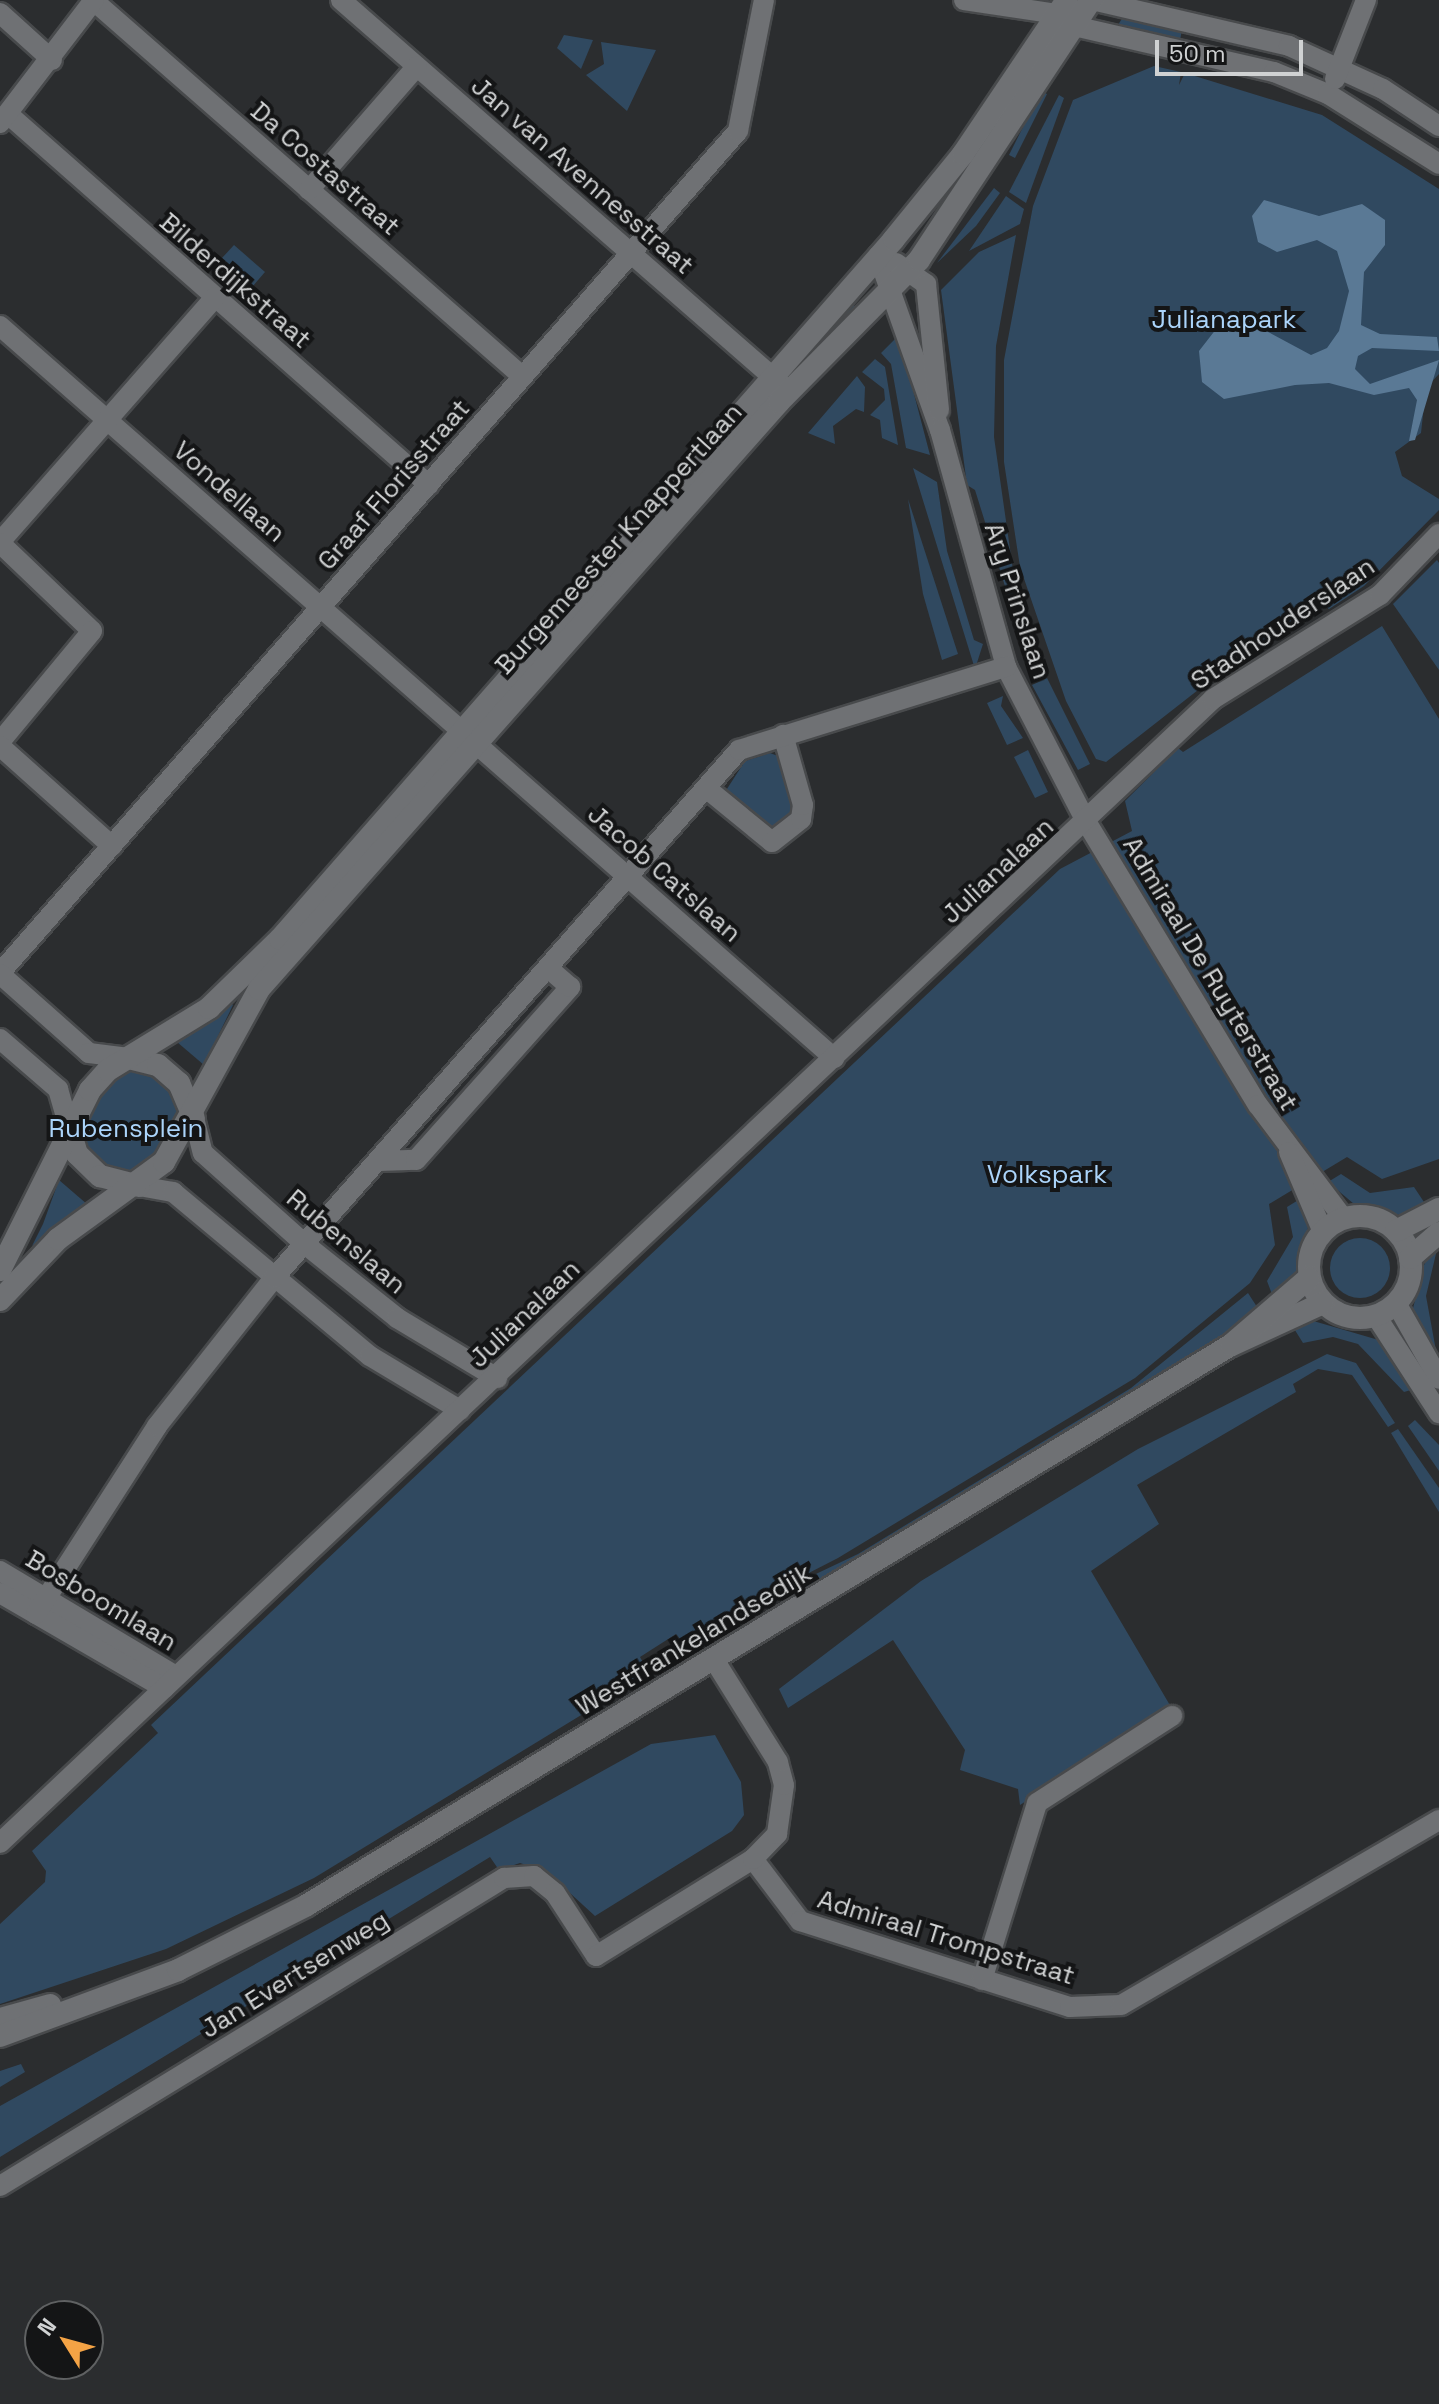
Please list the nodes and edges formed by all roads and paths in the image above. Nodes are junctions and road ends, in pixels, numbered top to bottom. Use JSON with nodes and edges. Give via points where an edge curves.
{"nodes":[{"id":1,"x":94,"y":0,"type":"edge"},
{"id":2,"x":341,"y":0,"type":"edge"},
{"id":3,"x":764,"y":0,"type":"edge"},
{"id":4,"x":964,"y":0,"type":"edge"},
{"id":5,"x":1091,"y":0,"type":"edge"},
{"id":6,"x":1366,"y":0,"type":"edge"},
{"id":7,"x":0,"y":13,"type":"edge"},
{"id":8,"x":1066,"y":13,"type":"edge"},
{"id":9,"x":52,"y":60,"type":"junction"},
{"id":10,"x":417,"y":66,"type":"junction"},
{"id":11,"x":1340,"y":67,"type":"junction"},
{"id":12,"x":1328,"y":94,"type":"junction"},
{"id":13,"x":4,"y":118,"type":"edge"},
{"id":14,"x":1439,"y":126,"type":"edge"},
{"id":15,"x":1439,"y":164,"type":"edge"},
{"id":16,"x":309,"y":190,"type":"junction"},
{"id":17,"x":631,"y":253,"type":"junction"},
{"id":18,"x":878,"y":256,"type":"junction"},
{"id":19,"x":910,"y":269,"type":"junction"},
{"id":20,"x":892,"y":288,"type":"junction"},
{"id":21,"x":215,"y":297,"type":"junction"},
{"id":22,"x":0,"y":326,"type":"edge"},
{"id":23,"x":771,"y":374,"type":"junction"},
{"id":24,"x":523,"y":377,"type":"junction"},
{"id":25,"x":789,"y":391,"type":"junction"},
{"id":26,"x":107,"y":420,"type":"junction"},
{"id":27,"x":940,"y":430,"type":"junction"},
{"id":28,"x":429,"y":485,"type":"junction"},
{"id":29,"x":1439,"y":534,"type":"edge"},
{"id":30,"x":0,"y":542,"type":"edge"},
{"id":31,"x":322,"y":608,"type":"junction"},
{"id":32,"x":1006,"y":667,"type":"junction"},
{"id":33,"x":468,"y":735,"type":"junction"},
{"id":34,"x":783,"y":735,"type":"junction"},
{"id":35,"x":0,"y":744,"type":"edge"},
{"id":36,"x":706,"y":788,"type":"junction"},
{"id":37,"x":1087,"y":823,"type":"junction"},
{"id":38,"x":112,"y":846,"type":"junction"},
{"id":39,"x":628,"y":876,"type":"junction"},
{"id":40,"x":548,"y":968,"type":"junction"},
{"id":41,"x":0,"y":974,"type":"edge"},
{"id":42,"x":0,"y":1039,"type":"edge"},
{"id":43,"x":129,"y":1058,"type":"junction"},
{"id":44,"x":834,"y":1058,"type":"junction"},
{"id":45,"x":194,"y":1118,"type":"junction"},
{"id":46,"x":68,"y":1123,"type":"junction"},
{"id":47,"x":1289,"y":1152,"type":"junction"},
{"id":48,"x":379,"y":1161,"type":"junction"},
{"id":49,"x":139,"y":1186,"type":"junction"},
{"id":50,"x":1439,"y":1209,"type":"edge"},
{"id":51,"x":1344,"y":1219,"type":"junction"},
{"id":52,"x":1396,"y":1231,"type":"junction"},
{"id":53,"x":1323,"y":1232,"type":"junction"},
{"id":54,"x":1439,"y":1233,"type":"edge"},
{"id":55,"x":306,"y":1245,"type":"junction"},
{"id":56,"x":1410,"y":1258,"type":"junction"},
{"id":57,"x":0,"y":1270,"type":"edge"},
{"id":58,"x":274,"y":1278,"type":"junction"},
{"id":59,"x":1309,"y":1278,"type":"junction"},
{"id":60,"x":0,"y":1300,"type":"edge"},
{"id":61,"x":1323,"y":1303,"type":"junction"},
{"id":62,"x":1396,"y":1303,"type":"junction"},
{"id":63,"x":1376,"y":1316,"type":"junction"},
{"id":64,"x":1231,"y":1345,"type":"junction"},
{"id":65,"x":497,"y":1378,"type":"junction"},
{"id":66,"x":1439,"y":1379,"type":"edge"},
{"id":67,"x":460,"y":1410,"type":"junction"},
{"id":68,"x":1439,"y":1413,"type":"edge"},
{"id":69,"x":0,"y":1571,"type":"edge"},
{"id":70,"x":0,"y":1593,"type":"edge"},
{"id":71,"x":40,"y":1606,"type":"junction"},
{"id":72,"x":715,"y":1661,"type":"junction"},
{"id":73,"x":170,"y":1682,"type":"junction"},
{"id":74,"x":1172,"y":1716,"type":"dead end"},
{"id":75,"x":1439,"y":1820,"type":"edge"},
{"id":76,"x":0,"y":1843,"type":"edge"},
{"id":77,"x":753,"y":1859,"type":"junction"},
{"id":78,"x":178,"y":1970,"type":"junction"},
{"id":79,"x":982,"y":1980,"type":"junction"},
{"id":80,"x":0,"y":2019,"type":"edge"},
{"id":81,"x":0,"y":2036,"type":"edge"},
{"id":82,"x":0,"y":2186,"type":"edge"}],
"edges":[{"from":1,"to":9,"type":"street"},
{"from":1,"to":16,"type":"street","name":"Da Costastraat"},
{"from":2,"to":10,"type":"street","name":"Jan van Avennesstraat"},
{"from":3,"to":17,"type":"street","name":"Graaf Florisstraat","via":[[738,131]]},
{"from":4,"to":8,"type":"street"},
{"from":5,"to":8,"type":"main road","name":"Burgemeester Knappertlaan"},
{"from":5,"to":11,"type":"street","via":[[1289,46]]},
{"from":6,"to":11,"type":"street"},
{"from":7,"to":9,"type":"street"},
{"from":8,"to":12,"type":"street"},
{"from":8,"to":18,"type":"main road","name":"Burgemeester Knappertlaan","via":[[963,154]]},
{"from":8,"to":19,"type":"main road","name":"Burgemeester Knappertlaan"},
{"from":9,"to":13,"type":"street"},
{"from":10,"to":16,"type":"street"},
{"from":10,"to":17,"type":"street","name":"Jan van Avennesstraat"},
{"from":11,"to":12,"type":"street"},
{"from":11,"to":14,"type":"street"},
{"from":12,"to":15,"type":"street"},
{"from":13,"to":21,"type":"street","name":"Bilderdijkstraat"},
{"from":16,"to":24,"type":"street","name":"Da Costastraat"},
{"from":17,"to":23,"type":"street","name":"Jan van Avennesstraat"},
{"from":17,"to":24,"type":"street","name":"Graaf Florisstraat"},
{"from":18,"to":19,"type":"street"},
{"from":18,"to":20,"type":"street","name":"Ary Prinslaan"},
{"from":18,"to":23,"type":"main road","name":"Burgemeester Knappertlaan"},
{"from":19,"to":20,"type":"main road","name":"Burgemeester Knappertlaan"},
{"from":19,"to":27,"type":"street","name":"Ary Prinslaan","via":[[928,297]]},
{"from":20,"to":25,"type":"main road","name":"Burgemeester Knappertlaan"},
{"from":20,"to":27,"type":"street","name":"Ary Prinslaan"},
{"from":21,"to":26,"type":"street"},
{"from":21,"to":28,"type":"street","name":"Bilderdijkstraat"},
{"from":22,"to":26,"type":"street","name":"Vondellaan"},
{"from":23,"to":25,"type":"street","name":"Jan van Avennesstraat"},
{"from":23,"to":33,"type":"main road","name":"Burgemeester Knappertlaan"},
{"from":24,"to":28,"type":"street","name":"Graaf Florisstraat"},
{"from":25,"to":33,"type":"main road","name":"Burgemeester Knappertlaan"},
{"from":26,"to":30,"type":"street"},
{"from":26,"to":31,"type":"street","name":"Vondellaan"},
{"from":27,"to":32,"type":"street","name":"Ary Prinslaan"},
{"from":28,"to":31,"type":"street","name":"Graaf Florisstraat"},
{"from":29,"to":37,"type":"street","name":"Stadhouderslaan","via":[[1380,595],[1213,699]]},
{"from":30,"to":35,"type":"street","via":[[92,631]]},
{"from":31,"to":33,"type":"street","name":"Vondellaan"},
{"from":31,"to":38,"type":"street","name":"Graaf Florisstraat"},
{"from":32,"to":34,"type":"street"},
{"from":32,"to":37,"type":"street","name":"Ary Prinslaan"},
{"from":33,"to":39,"type":"street","name":"Jacob Catslaan"},
{"from":33,"to":43,"type":"main road","name":"Burgemeester Knappertlaan","via":[[239,984]]},
{"from":33,"to":45,"type":"main road","name":"Burgemeester Knappertlaan","via":[[242,1010]]},
{"from":34,"to":36,"type":"street","via":[[739,750]]},
{"from":34,"to":36,"type":"street","via":[[803,805],[801,819],[772,842]]},
{"from":35,"to":38,"type":"street"},
{"from":36,"to":39,"type":"street"},
{"from":37,"to":44,"type":"street","name":"Julianalaan"},
{"from":37,"to":47,"type":"street","name":"Admiraal De Ruyterstraat"},
{"from":38,"to":41,"type":"street","name":"Graaf Florisstraat"},
{"from":39,"to":40,"type":"street"},
{"from":39,"to":44,"type":"street","name":"Jacob Catslaan"},
{"from":40,"to":48,"type":"street"},
{"from":40,"to":48,"type":"street","via":[[570,987],[416,1160]]},
{"from":41,"to":43,"type":"street","via":[[89,1053]]},
{"from":42,"to":46,"type":"street","via":[[58,1089]]},
{"from":43,"to":45,"type":"main road","via":[[158,1065],[179,1083]]},
{"from":43,"to":46,"type":"main road","via":[[90,1090]]},
{"from":44,"to":65,"type":"street","name":"Julianalaan"},
{"from":45,"to":49,"type":"main road"},
{"from":45,"to":55,"type":"street","name":"Rubenslaan","via":[[203,1153]]},
{"from":46,"to":49,"type":"main road","via":[[77,1154],[100,1176]]},
{"from":46,"to":57,"type":"main road"},
{"from":47,"to":51,"type":"street","name":"Admiraal De Ruyterstraat","via":[[1310,1167]]},
{"from":47,"to":53,"type":"street","name":"Admiraal De Ruyterstraat"},
{"from":48,"to":55,"type":"street"},
{"from":49,"to":58,"type":"street","via":[[173,1192]]},
{"from":49,"to":60,"type":"main road","via":[[58,1239]]},
{"from":50,"to":52,"type":"main road"},
{"from":51,"to":52,"type":"main road","via":[[1377,1219]]},
{"from":51,"to":53,"type":"main road"},
{"from":52,"to":56,"type":"main road"},
{"from":53,"to":59,"type":"main road","via":[[1310,1253]]},
{"from":54,"to":56,"type":"main road"},
{"from":55,"to":58,"type":"street"},
{"from":55,"to":65,"type":"street","name":"Rubenslaan","via":[[397,1318]]},
{"from":56,"to":62,"type":"main road","via":[[1409,1282]]},
{"from":58,"to":67,"type":"street","via":[[370,1356]]},
{"from":58,"to":71,"type":"street","via":[[157,1426]]},
{"from":59,"to":61,"type":"main road"},
{"from":59,"to":64,"type":"main road","name":"Westfrankelandsedijk"},
{"from":61,"to":63,"type":"main road","via":[[1342,1316]]},
{"from":61,"to":64,"type":"main road","name":"Westfrankelandsedijk"},
{"from":62,"to":63,"type":"main road"},
{"from":62,"to":66,"type":"street"},
{"from":63,"to":68,"type":"street"},
{"from":64,"to":72,"type":"main road","name":"Westfrankelandsedijk"},
{"from":65,"to":67,"type":"street","name":"Julianalaan"},
{"from":67,"to":73,"type":"street","name":"Julianalaan"},
{"from":69,"to":71,"type":"street","name":"Bosboomlaan"},
{"from":70,"to":71,"type":"street","name":"Bosboomlaan"},
{"from":71,"to":73,"type":"street","name":"Bosboomlaan"},
{"from":72,"to":77,"type":"street","via":[[778,1762],[784,1785],[777,1834]]},
{"from":72,"to":78,"type":"main road","name":"Westfrankelandsedijk","via":[[307,1905]]},
{"from":73,"to":76,"type":"street","name":"Julianalaan"},
{"from":74,"to":79,"type":"street","via":[[1037,1803]]},
{"from":75,"to":79,"type":"street","name":"Admiraal Trompstraat","via":[[1121,2005],[1070,2007]]},
{"from":77,"to":79,"type":"street","name":"Admiraal Trompstraat","via":[[800,1921]]},
{"from":77,"to":82,"type":"street","name":"Jan Evertsenweg","via":[[596,1956],[555,1893],[534,1876],[504,1878]]},
{"from":78,"to":80,"type":"main road","name":"Westfrankelandsedijk"},
{"from":78,"to":81,"type":"main road","name":"Westfrankelandsedijk"}]}
